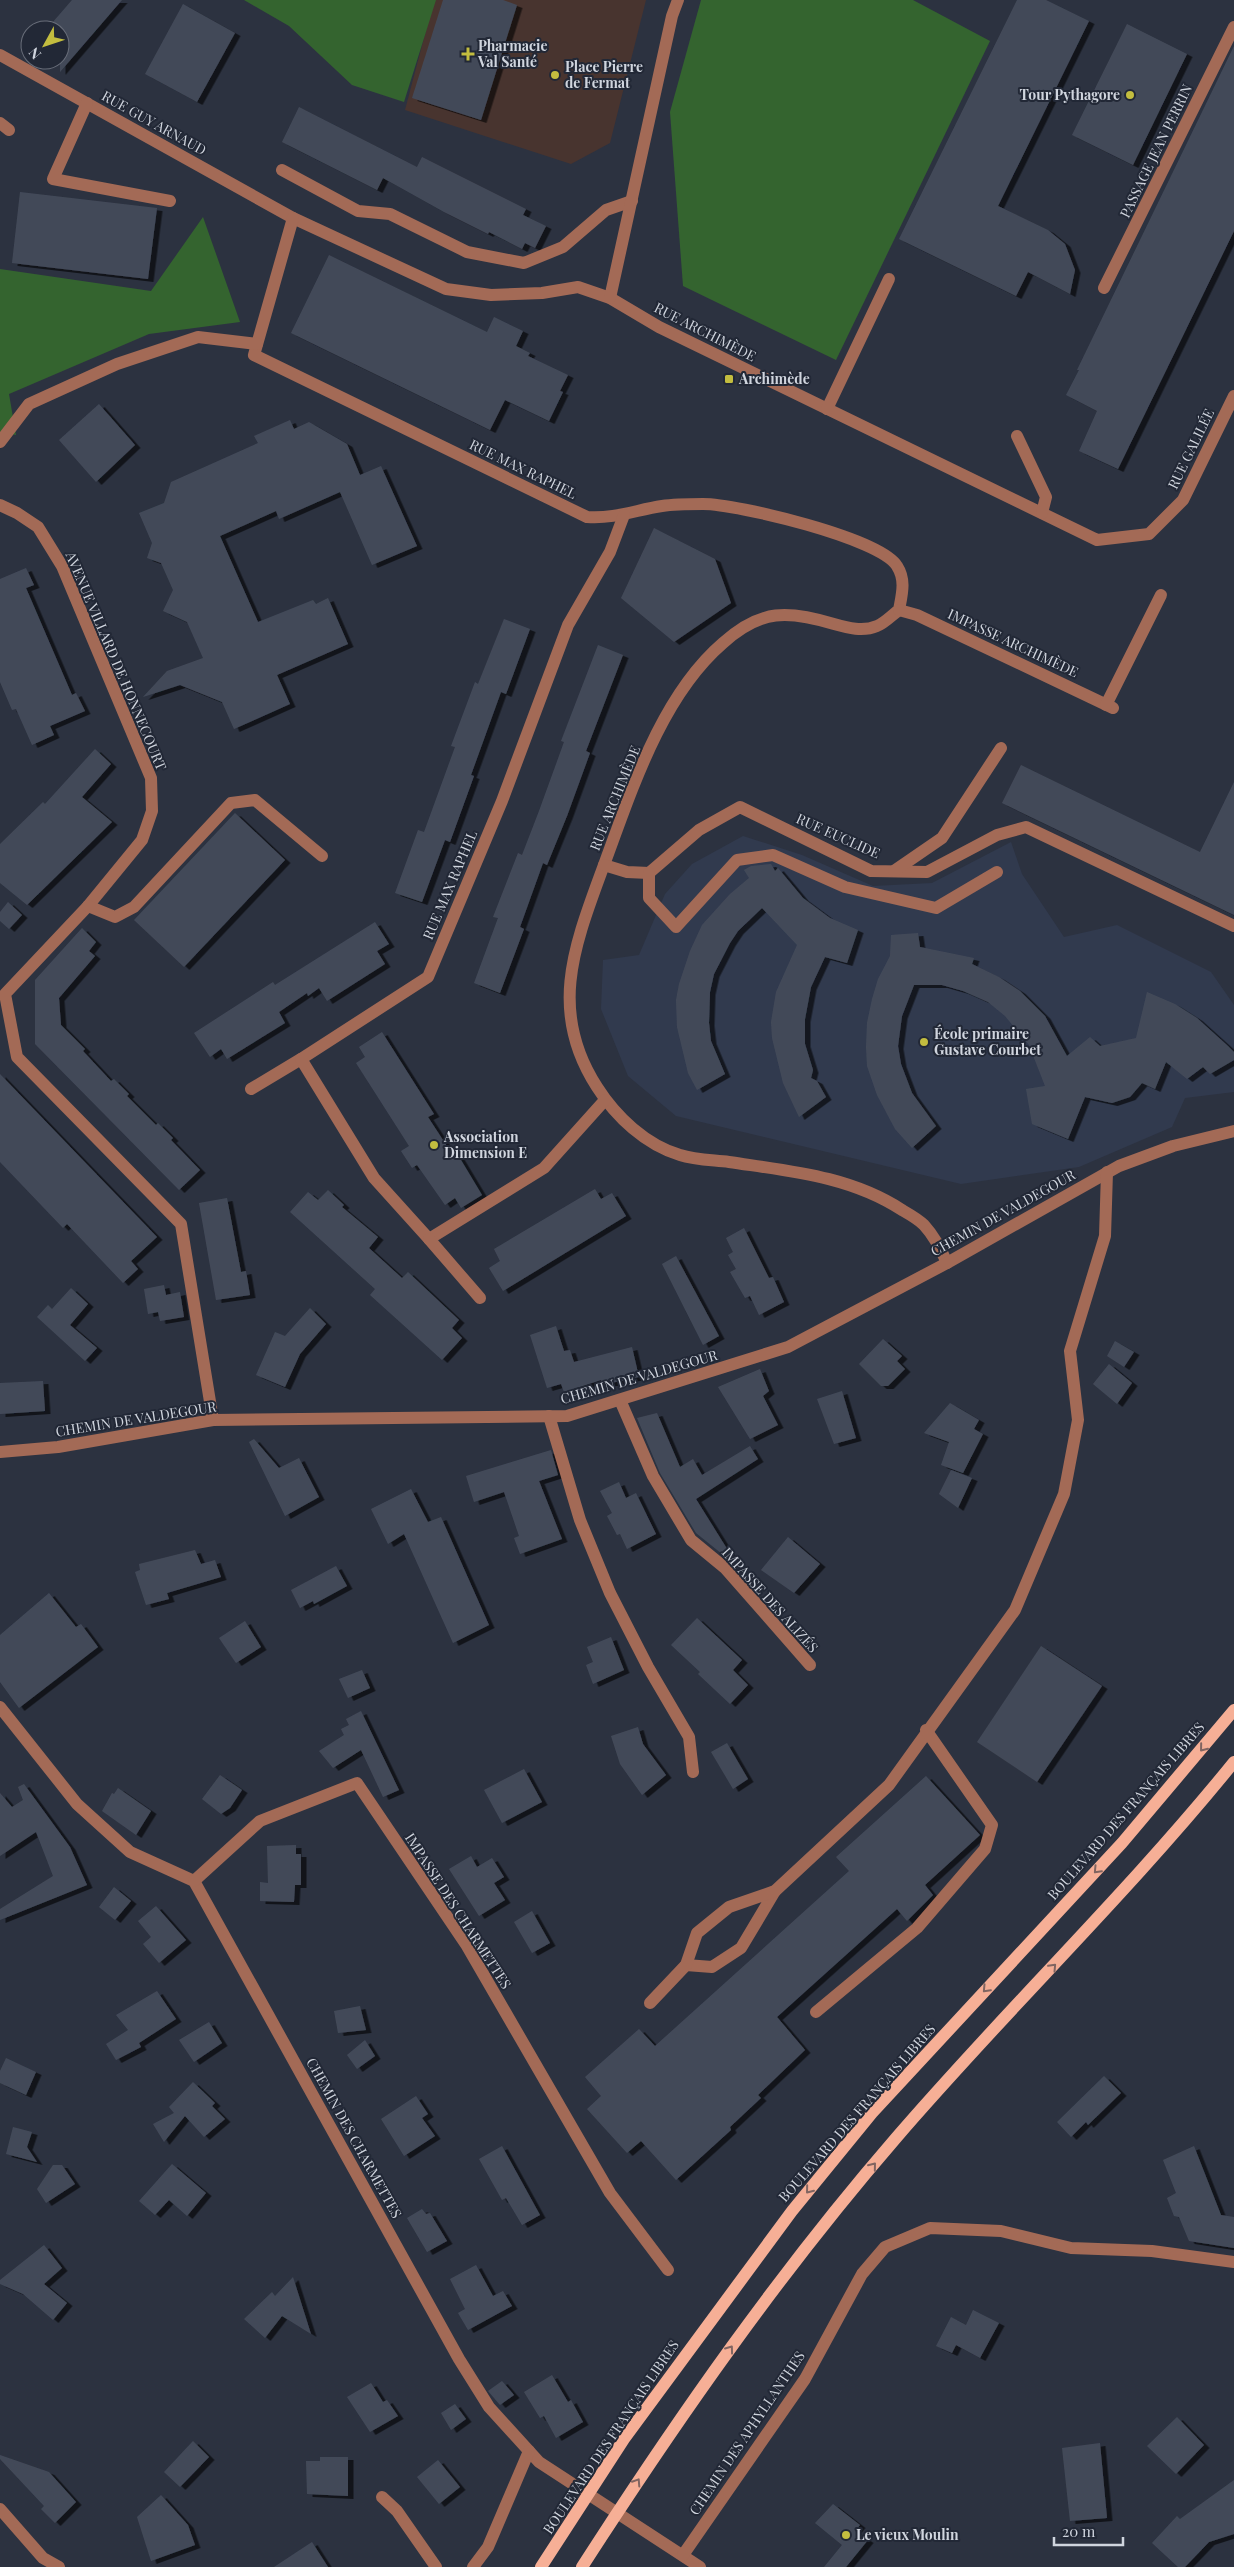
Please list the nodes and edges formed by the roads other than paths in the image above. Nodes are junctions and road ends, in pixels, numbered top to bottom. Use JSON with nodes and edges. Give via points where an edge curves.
{"nodes":[{"id":1,"x":678,"y":0,"type":"edge"},
{"id":2,"x":1234,"y":27,"type":"edge"},
{"id":3,"x":0,"y":55,"type":"edge"},
{"id":4,"x":87,"y":103,"type":"junction"},
{"id":5,"x":282,"y":170,"type":"dead end"},
{"id":6,"x":170,"y":201,"type":"dead end"},
{"id":7,"x":632,"y":201,"type":"junction"},
{"id":8,"x":294,"y":218,"type":"junction"},
{"id":9,"x":890,"y":279,"type":"dead end"},
{"id":10,"x":1104,"y":288,"type":"dead end"},
{"id":11,"x":610,"y":298,"type":"junction"},
{"id":12,"x":257,"y":344,"type":"junction"},
{"id":13,"x":1234,"y":396,"type":"edge"},
{"id":14,"x":827,"y":409,"type":"junction"},
{"id":15,"x":1018,"y":436,"type":"dead end"},
{"id":16,"x":0,"y":442,"type":"edge"},
{"id":17,"x":0,"y":505,"type":"edge"},
{"id":18,"x":1042,"y":513,"type":"junction"},
{"id":19,"x":624,"y":515,"type":"junction"},
{"id":20,"x":1149,"y":534,"type":"joint"},
{"id":21,"x":1161,"y":595,"type":"dead end"},
{"id":22,"x":899,"y":610,"type":"junction"},
{"id":23,"x":1001,"y":748,"type":"dead end"},
{"id":24,"x":322,"y":856,"type":"dead end"},
{"id":25,"x":604,"y":865,"type":"junction"},
{"id":26,"x":894,"y":871,"type":"junction"},
{"id":27,"x":997,"y":872,"type":"dead end"},
{"id":28,"x":649,"y":873,"type":"junction"},
{"id":29,"x":88,"y":906,"type":"junction"},
{"id":30,"x":1234,"y":926,"type":"edge"},
{"id":31,"x":2,"y":993,"type":"edge"},
{"id":32,"x":301,"y":1059,"type":"junction"},
{"id":33,"x":251,"y":1089,"type":"dead end"},
{"id":34,"x":605,"y":1100,"type":"junction"},
{"id":35,"x":1234,"y":1131,"type":"edge"},
{"id":36,"x":1107,"y":1172,"type":"junction"},
{"id":37,"x":429,"y":1239,"type":"junction"},
{"id":38,"x":947,"y":1263,"type":"junction"},
{"id":39,"x":480,"y":1298,"type":"dead end"},
{"id":40,"x":620,"y":1400,"type":"junction"},
{"id":41,"x":549,"y":1416,"type":"junction"},
{"id":42,"x":213,"y":1420,"type":"junction"},
{"id":43,"x":0,"y":1452,"type":"edge"},
{"id":44,"x":810,"y":1665,"type":"dead end"},
{"id":45,"x":0,"y":1707,"type":"edge"},
{"id":46,"x":1234,"y":1710,"type":"edge"},
{"id":47,"x":926,"y":1730,"type":"junction"},
{"id":48,"x":1234,"y":1762,"type":"edge"},
{"id":49,"x":693,"y":1772,"type":"dead end"},
{"id":50,"x":194,"y":1881,"type":"junction"},
{"id":51,"x":774,"y":1891,"type":"junction"},
{"id":52,"x":686,"y":1965,"type":"junction"},
{"id":53,"x":650,"y":2003,"type":"dead end"},
{"id":54,"x":816,"y":2012,"type":"dead end"},
{"id":55,"x":1234,"y":2262,"type":"edge"},
{"id":56,"x":668,"y":2270,"type":"dead end"},
{"id":57,"x":529,"y":2451,"type":"junction"},
{"id":58,"x":382,"y":2497,"type":"dead end"},
{"id":59,"x":0,"y":2509,"type":"edge"},
{"id":60,"x":683,"y":2555,"type":"junction"},
{"id":61,"x":58,"y":2567,"type":"edge"},
{"id":62,"x":436,"y":2567,"type":"edge"},
{"id":63,"x":473,"y":2567,"type":"edge"},
{"id":64,"x":541,"y":2567,"type":"edge"},
{"id":65,"x":582,"y":2567,"type":"edge"},
{"id":66,"x":700,"y":2567,"type":"edge"}],
"edges":[{"from":1,"to":7,"type":"street"},
{"from":2,"to":10,"type":"street","name":"PASSAGE JEAN PERRIN"},
{"from":3,"to":4,"type":"street","name":"RUE GUY ARNAUD"},
{"from":4,"to":6,"type":"street","via":[[53,179]]},
{"from":4,"to":8,"type":"street","name":"RUE GUY ARNAUD"},
{"from":5,"to":7,"type":"street","via":[[358,211],[390,214],[467,252],[524,262],[562,247],[606,210]]},
{"from":7,"to":11,"type":"street"},
{"from":8,"to":11,"type":"street","via":[[446,289],[492,295],[542,293],[578,287]]},
{"from":8,"to":12,"type":"street"},
{"from":9,"to":14,"type":"street"},
{"from":11,"to":14,"type":"street","name":"RUE ARCHIMÈDE","via":[[659,327]]},
{"from":12,"to":16,"type":"street","via":[[198,338],[117,364],[29,404]]},
{"from":12,"to":19,"type":"street","name":"RUE MAX RAPHEL","via":[[254,355],[587,517]]},
{"from":13,"to":20,"type":"street","name":"RUE GALILÉE","via":[[1183,500]]},
{"from":14,"to":18,"type":"street","name":"RUE ARCHIMÈDE"},
{"from":15,"to":18,"type":"street","via":[[1046,497]]},
{"from":17,"to":29,"type":"street","name":"AVENUE VILLARD DE HONNECOURT","via":[[38,527],[62,566],[151,778],[152,811],[142,840]]},
{"from":18,"to":20,"type":"street","name":"RUE ARCHIMÈDE","via":[[1097,540]]},
{"from":19,"to":22,"type":"street","via":[[662,506],[706,504],[840,534],[879,551],[896,565],[904,587]]},
{"from":19,"to":32,"type":"street","name":"RUE MAX RAPHEL","via":[[610,552],[568,625],[502,801],[428,978]]},
{"from":21,"to":22,"type":"street","name":"IMPASSE ARCHIMÈDE","via":[[1110,706],[917,615]]},
{"from":22,"to":25,"type":"street","name":"RUE ARCHIMÈDE","via":[[876,626],[854,630],[810,617],[774,614],[745,626],[724,641],[699,665],[680,691],[648,754]]},
{"from":23,"to":26,"type":"street","via":[[942,838]]},
{"from":24,"to":29,"type":"street","via":[[255,800],[231,803],[134,907],[115,917]]},
{"from":25,"to":28,"type":"street","via":[[627,872]]},
{"from":25,"to":34,"type":"street","name":"RUE ARCHIMÈDE","via":[[571,968],[568,1001],[575,1046]]},
{"from":26,"to":28,"type":"street","name":"RUE EUCLIDE","via":[[871,870],[740,806],[699,830]]},
{"from":26,"to":30,"type":"street","name":"RUE EUCLIDE","via":[[927,872],[997,835],[1026,827]]},
{"from":27,"to":28,"type":"street","via":[[936,908],[844,887],[773,855],[737,860],[676,927],[649,898]]},
{"from":29,"to":31,"type":"street","name":"AVENUE VILLARD DE HONNECOURT"},
{"from":31,"to":42,"type":"street","name":"AVENUE VILLARD DE HONNECOURT","via":[[17,1057],[181,1224]]},
{"from":32,"to":33,"type":"street","name":"RUE MAX RAPHEL"},
{"from":32,"to":37,"type":"street","via":[[374,1178]]},
{"from":34,"to":37,"type":"street","via":[[544,1168]]},
{"from":34,"to":38,"type":"street","name":"RUE ARCHIMÈDE","via":[[638,1134],[680,1155],[820,1176],[879,1195],[923,1224],[939,1245]]},
{"from":35,"to":36,"type":"street","name":"CHEMIN DE VALDEGOUR","via":[[1173,1146]]},
{"from":36,"to":38,"type":"street","name":"CHEMIN DE VALDEGOUR"},
{"from":36,"to":47,"type":"street","via":[[1106,1236],[1070,1351],[1078,1420],[1064,1494],[1015,1610]]},
{"from":37,"to":39,"type":"street"},
{"from":38,"to":40,"type":"street","name":"CHEMIN DE VALDEGOUR","via":[[788,1347]]},
{"from":40,"to":41,"type":"street","name":"CHEMIN DE VALDEGOUR","via":[[568,1416]]},
{"from":40,"to":44,"type":"street","name":"IMPASSE DES ALIZÉS","via":[[653,1476],[691,1540],[725,1568]]},
{"from":41,"to":42,"type":"street","name":"CHEMIN DE VALDEGOUR"},
{"from":41,"to":49,"type":"street","via":[[580,1520],[610,1594],[688,1737]]},
{"from":42,"to":43,"type":"street","name":"CHEMIN DE VALDEGOUR","via":[[58,1446]]},
{"from":45,"to":50,"type":"street","via":[[77,1804],[130,1852]]},
{"from":46,"to":64,"type":"main road","name":"BOULEVARD DES FRANÇAIS LIBRES","one_way":true,"via":[[1122,1843],[872,2113],[792,2211],[624,2439]]},
{"from":47,"to":51,"type":"street","via":[[889,1785]]},
{"from":47,"to":54,"type":"street","via":[[992,1825],[985,1849],[917,1928]]},
{"from":65,"to":48,"type":"main road","one_way":true,"via":[[665,2438],[831,2217],[981,2043],[1154,1859]]},
{"from":50,"to":56,"type":"street","name":"IMPASSE DES CHARMETTES","via":[[260,1821],[357,1783],[467,1946],[610,2193]]},
{"from":50,"to":57,"type":"street","name":"CHEMIN DES CHARMETTES","via":[[458,2359],[489,2407]]},
{"from":51,"to":52,"type":"street","via":[[728,1907],[697,1933]]},
{"from":51,"to":52,"type":"street","via":[[740,1948],[712,1967]]},
{"from":52,"to":53,"type":"street"},
{"from":55,"to":60,"type":"street","name":"CHEMIN DES APHYLLANTHES","via":[[1152,2250],[1071,2248],[1001,2232],[930,2228],[885,2247],[862,2274],[805,2379]]},
{"from":57,"to":60,"type":"street","name":"CHEMIN DES CHARMETTES","via":[[539,2462]]},
{"from":57,"to":63,"type":"street","via":[[488,2548]]},
{"from":58,"to":62,"type":"street","via":[[397,2511]]},
{"from":59,"to":61,"type":"street","via":[[43,2558]]},
{"from":60,"to":66,"type":"street","name":"CHEMIN DES CHARMETTES"}]}
